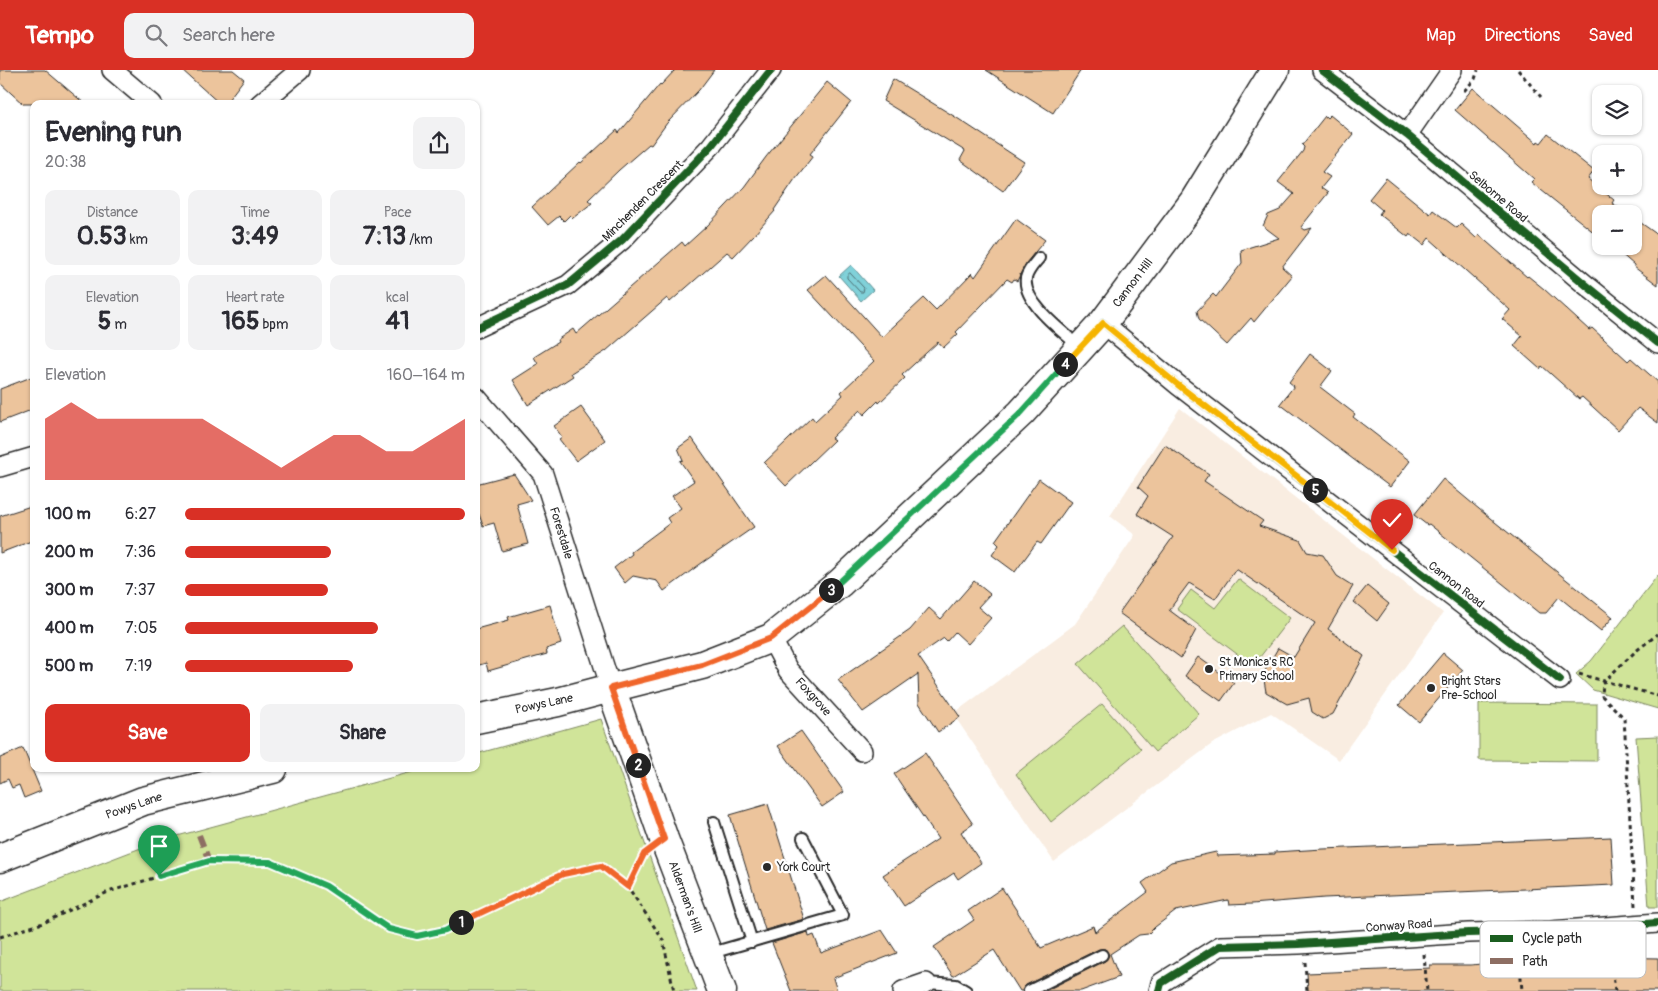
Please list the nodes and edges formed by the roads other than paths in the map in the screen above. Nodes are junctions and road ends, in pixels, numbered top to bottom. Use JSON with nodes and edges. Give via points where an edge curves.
{"nodes":[{"id":1,"x":112,"y":70,"type":"edge"},
{"id":2,"x":300,"y":70,"type":"edge"},
{"id":3,"x":771,"y":70,"type":"edge"},
{"id":4,"x":1274,"y":70,"type":"edge"},
{"id":5,"x":1322,"y":70,"type":"edge"},
{"id":6,"x":1452,"y":70,"type":"edge"},
{"id":7,"x":147,"y":100,"type":"edge"},
{"id":8,"x":265,"y":100,"type":"edge"},
{"id":9,"x":1407,"y":135,"type":"junction"},
{"id":10,"x":1039,"y":258,"type":"dead end"},
{"id":11,"x":1103,"y":323,"type":"junction"},
{"id":12,"x":480,"y":326,"type":"edge"},
{"id":13,"x":1658,"y":343,"type":"edge"},
{"id":14,"x":1080,"y":347,"type":"junction"},
{"id":15,"x":480,"y":402,"type":"edge"},
{"id":16,"x":30,"y":458,"type":"edge"},
{"id":17,"x":0,"y":467,"type":"edge"},
{"id":18,"x":771,"y":638,"type":"junction"},
{"id":19,"x":1560,"y":680,"type":"road end"},
{"id":20,"x":611,"y":688,"type":"junction"},
{"id":21,"x":480,"y":718,"type":"edge"},
{"id":22,"x":862,"y":751,"type":"dead end"},
{"id":23,"x":261,"y":772,"type":"edge"},
{"id":24,"x":714,"y":822,"type":"dead end"},
{"id":25,"x":803,"y":838,"type":"dead end"},
{"id":26,"x":0,"y":858,"type":"edge"},
{"id":27,"x":1480,"y":934,"type":"edge"},
{"id":28,"x":752,"y":942,"type":"junction"},
{"id":29,"x":707,"y":955,"type":"junction"},
{"id":30,"x":1102,"y":955,"type":"dead end"},
{"id":31,"x":926,"y":983,"type":"joint"},
{"id":32,"x":722,"y":991,"type":"edge"},
{"id":33,"x":902,"y":991,"type":"edge"},
{"id":34,"x":966,"y":991,"type":"edge"},
{"id":35,"x":1029,"y":991,"type":"edge"},
{"id":36,"x":1159,"y":991,"type":"edge"}],
"edges":[{"from":1,"to":7,"type":"street"},
{"from":2,"to":8,"type":"street"},
{"from":3,"to":12,"type":"street","name":"Minchenden Crescent","via":[[711,146],[622,240],[568,285]]},
{"from":4,"to":11,"type":"main road","name":"Cannon Hill","via":[[1194,200]]},
{"from":5,"to":9,"type":"street","name":"Selborne Road"},
{"from":6,"to":9,"type":"street"},
{"from":9,"to":13,"type":"street","name":"Selborne Road"},
{"from":10,"to":14,"type":"lane","via":[[1028,272],[1029,294],[1034,304]]},
{"from":11,"to":14,"type":"main road","name":"Cannon Hill"},
{"from":11,"to":19,"type":"street","name":"Cannon Road","via":[[1178,385]]},
{"from":14,"to":18,"type":"main road","name":"Cannon Hill","via":[[1021,413],[840,583]]},
{"from":15,"to":20,"type":"street","name":"Forestdale","via":[[542,474]]},
{"from":16,"to":17,"type":"street"},
{"from":18,"to":20,"type":"main road","name":"Cannon Hill","via":[[702,665]]},
{"from":18,"to":22,"type":"street","name":"Foxgrove","via":[[788,670]]},
{"from":20,"to":21,"type":"main road","name":"Powys Lane"},
{"from":20,"to":29,"type":"main road","name":"Alderman's Hill"},
{"from":23,"to":26,"type":"main road","name":"Powys Lane","via":[[143,801]]},
{"from":24,"to":28,"type":"lane"},
{"from":25,"to":28,"type":"lane","via":[[843,915]]},
{"from":27,"to":36,"type":"street","name":"Conway Road","via":[[1220,946],[1161,983]]},
{"from":28,"to":29,"type":"lane"},
{"from":29,"to":32,"type":"main road","name":"Alderman's Hill"},
{"from":30,"to":35,"type":"lane"},
{"from":31,"to":33,"type":"street"},
{"from":31,"to":34,"type":"lane","via":[[956,985]]}]}
